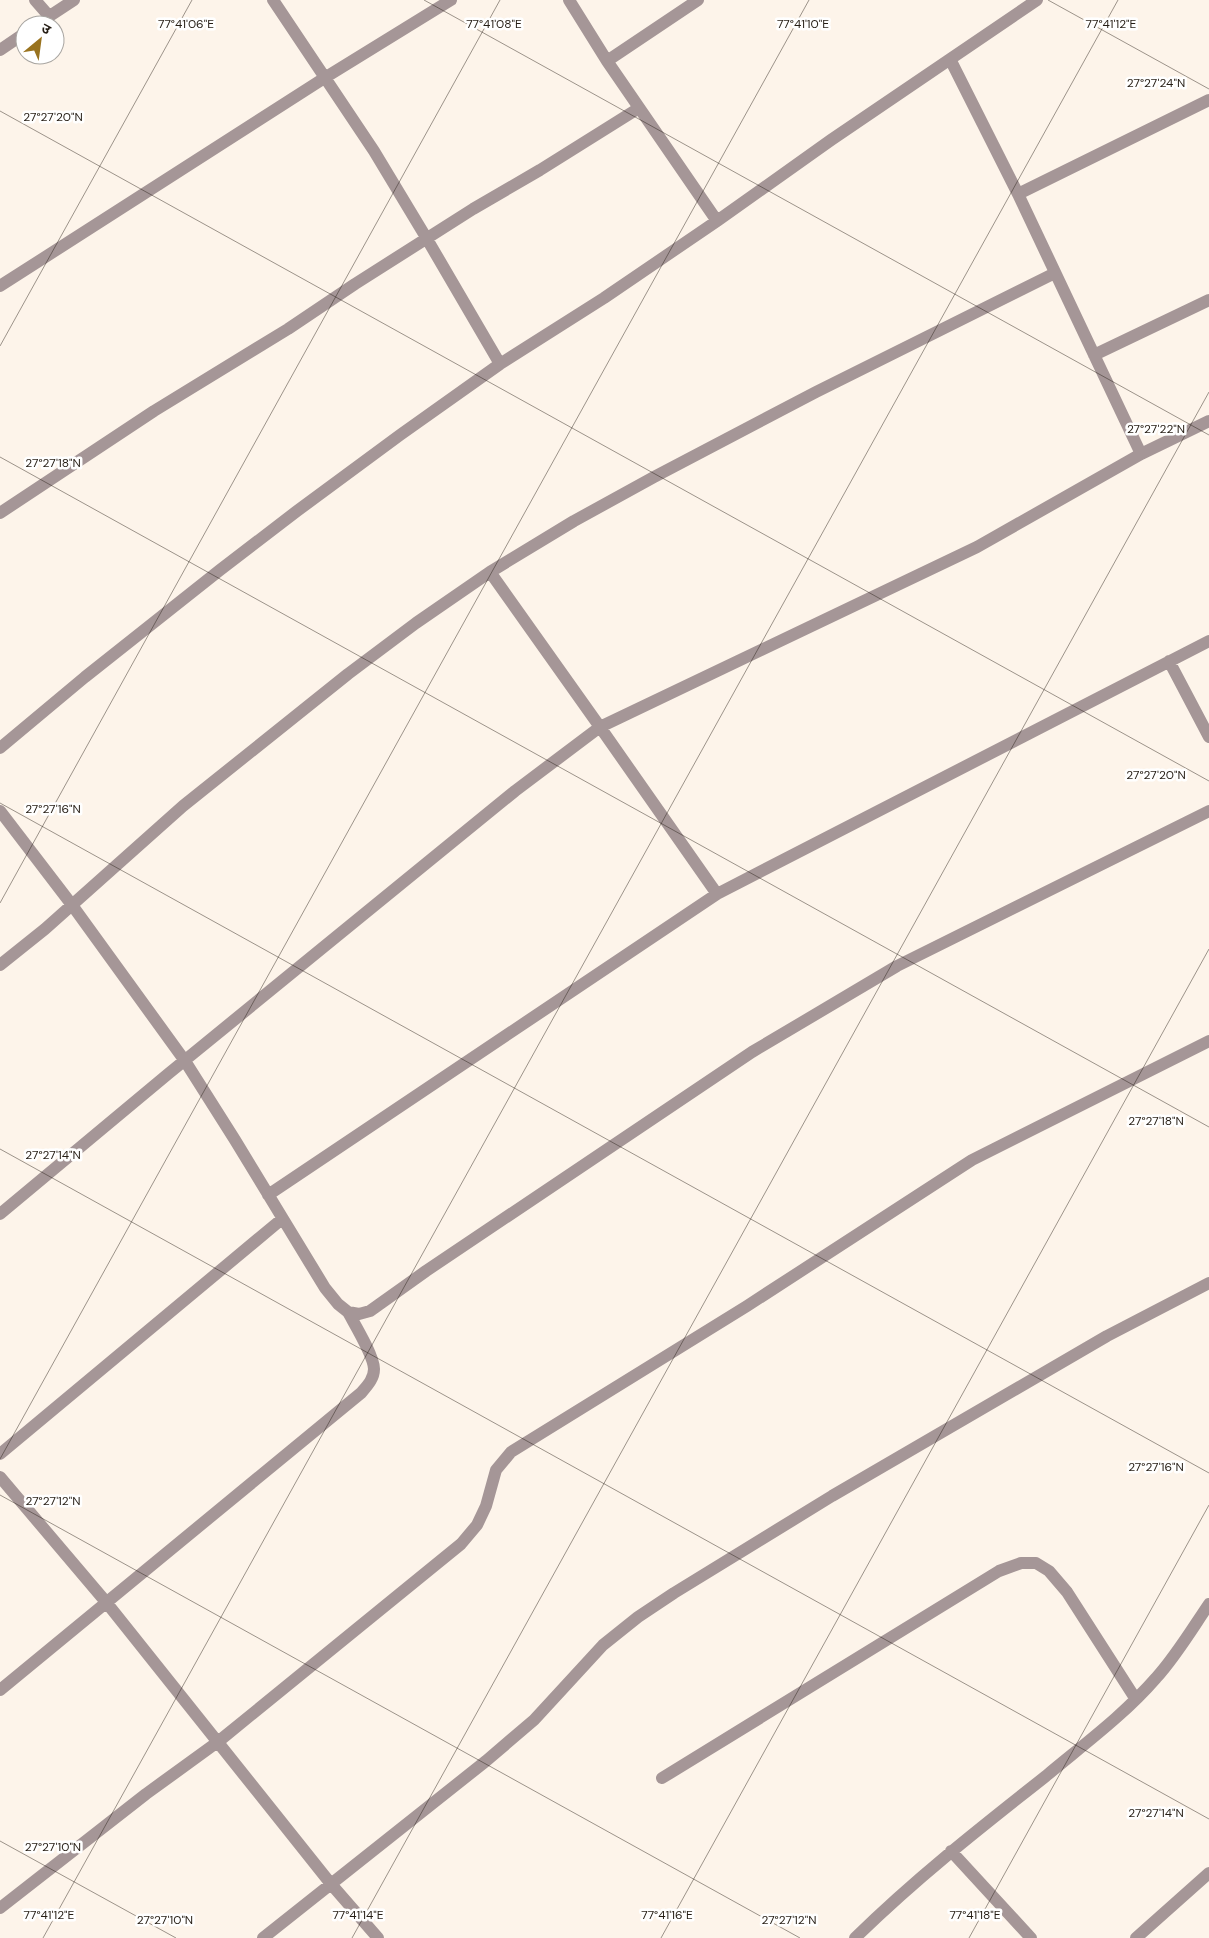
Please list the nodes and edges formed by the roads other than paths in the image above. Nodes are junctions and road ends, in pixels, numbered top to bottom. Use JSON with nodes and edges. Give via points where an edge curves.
{"nodes":[{"id":1,"x":35,"y":0,"type":"edge"},
{"id":2,"x":74,"y":0,"type":"edge"},
{"id":3,"x":273,"y":0,"type":"edge"},
{"id":4,"x":450,"y":0,"type":"edge"},
{"id":5,"x":569,"y":0,"type":"edge"},
{"id":6,"x":698,"y":0,"type":"edge"},
{"id":7,"x":1037,"y":0,"type":"edge"},
{"id":8,"x":48,"y":15,"type":"edge"},
{"id":9,"x":51,"y":15,"type":"edge"},
{"id":10,"x":15,"y":40,"type":"edge"},
{"id":11,"x":0,"y":50,"type":"edge"},
{"id":12,"x":950,"y":59,"type":"junction"},
{"id":13,"x":607,"y":61,"type":"junction"},
{"id":14,"x":326,"y":77,"type":"junction"},
{"id":15,"x":1209,"y":100,"type":"edge"},
{"id":16,"x":639,"y":108,"type":"junction"},
{"id":17,"x":1018,"y":194,"type":"junction"},
{"id":18,"x":717,"y":221,"type":"junction"},
{"id":19,"x":427,"y":239,"type":"junction"},
{"id":20,"x":1055,"y":273,"type":"junction"},
{"id":21,"x":0,"y":286,"type":"edge"},
{"id":22,"x":1209,"y":300,"type":"edge"},
{"id":23,"x":1094,"y":355,"type":"junction"},
{"id":24,"x":500,"y":364,"type":"junction"},
{"id":25,"x":1209,"y":421,"type":"edge"},
{"id":26,"x":1142,"y":454,"type":"junction"},
{"id":27,"x":0,"y":513,"type":"edge"},
{"id":28,"x":490,"y":572,"type":"junction"},
{"id":29,"x":1209,"y":641,"type":"edge"},
{"id":30,"x":1169,"y":661,"type":"junction"},
{"id":31,"x":600,"y":727,"type":"junction"},
{"id":32,"x":1209,"y":737,"type":"edge"},
{"id":33,"x":0,"y":748,"type":"edge"},
{"id":34,"x":0,"y":811,"type":"edge"},
{"id":35,"x":1209,"y":811,"type":"edge"},
{"id":36,"x":717,"y":894,"type":"junction"},
{"id":37,"x":72,"y":905,"type":"junction"},
{"id":38,"x":0,"y":965,"type":"edge"},
{"id":39,"x":1209,"y":1041,"type":"edge"},
{"id":40,"x":185,"y":1061,"type":"junction"},
{"id":41,"x":268,"y":1195,"type":"junction"},
{"id":42,"x":0,"y":1214,"type":"edge"},
{"id":43,"x":282,"y":1219,"type":"junction"},
{"id":44,"x":1209,"y":1283,"type":"edge"},
{"id":45,"x":348,"y":1312,"type":"junction"},
{"id":46,"x":0,"y":1454,"type":"edge"},
{"id":47,"x":0,"y":1477,"type":"edge"},
{"id":48,"x":106,"y":1602,"type":"junction"},
{"id":49,"x":1209,"y":1604,"type":"edge"},
{"id":50,"x":0,"y":1690,"type":"edge"},
{"id":51,"x":1135,"y":1698,"type":"junction"},
{"id":52,"x":219,"y":1741,"type":"junction"},
{"id":53,"x":662,"y":1778,"type":"dead end"},
{"id":54,"x":951,"y":1851,"type":"junction"},
{"id":55,"x":1209,"y":1873,"type":"edge"},
{"id":56,"x":332,"y":1884,"type":"junction"},
{"id":57,"x":0,"y":1908,"type":"edge"},
{"id":58,"x":263,"y":1938,"type":"edge"},
{"id":59,"x":378,"y":1938,"type":"edge"},
{"id":60,"x":855,"y":1938,"type":"edge"},
{"id":61,"x":1031,"y":1938,"type":"edge"},
{"id":62,"x":1136,"y":1938,"type":"edge"}],
"edges":[{"from":1,"to":8,"type":"street"},
{"from":2,"to":9,"type":"street"},
{"from":3,"to":14,"type":"street"},
{"from":4,"to":14,"type":"street"},
{"from":5,"to":13,"type":"street"},
{"from":6,"to":13,"type":"street"},
{"from":7,"to":12,"type":"street"},
{"from":10,"to":11,"type":"street"},
{"from":12,"to":17,"type":"street"},
{"from":12,"to":18,"type":"street"},
{"from":13,"to":16,"type":"street"},
{"from":14,"to":19,"type":"street"},
{"from":14,"to":21,"type":"street"},
{"from":15,"to":17,"type":"street"},
{"from":16,"to":18,"type":"street"},
{"from":16,"to":19,"type":"street"},
{"from":17,"to":20,"type":"street"},
{"from":18,"to":24,"type":"street"},
{"from":19,"to":24,"type":"street"},
{"from":19,"to":27,"type":"street","via":[[154,411]]},
{"from":20,"to":23,"type":"street"},
{"from":20,"to":28,"type":"street","via":[[654,477]]},
{"from":22,"to":23,"type":"street"},
{"from":23,"to":26,"type":"street"},
{"from":24,"to":33,"type":"street","via":[[297,511]]},
{"from":25,"to":26,"type":"street"},
{"from":26,"to":31,"type":"street","via":[[977,547]]},
{"from":28,"to":31,"type":"street"},
{"from":28,"to":37,"type":"street","via":[[348,674],[183,806]]},
{"from":29,"to":30,"type":"street"},
{"from":30,"to":32,"type":"street"},
{"from":30,"to":36,"type":"street"},
{"from":31,"to":36,"type":"street"},
{"from":31,"to":40,"type":"street","via":[[514,791]]},
{"from":34,"to":37,"type":"street"},
{"from":35,"to":45,"type":"street","via":[[897,966],[752,1052],[370,1311]]},
{"from":36,"to":41,"type":"street"},
{"from":37,"to":38,"type":"street"},
{"from":37,"to":40,"type":"street"},
{"from":39,"to":52,"type":"street","via":[[972,1160],[747,1306],[510,1452],[496,1470],[477,1525],[461,1544]]},
{"from":40,"to":41,"type":"street"},
{"from":40,"to":42,"type":"street"},
{"from":41,"to":43,"type":"street"},
{"from":43,"to":45,"type":"street","via":[[325,1288]]},
{"from":43,"to":46,"type":"street"},
{"from":44,"to":56,"type":"street","via":[[1107,1336],[832,1496],[638,1617],[603,1645],[534,1720]]},
{"from":45,"to":48,"type":"street","via":[[374,1370],[371,1381],[361,1393]]},
{"from":47,"to":48,"type":"street"},
{"from":48,"to":50,"type":"street"},
{"from":48,"to":52,"type":"street"},
{"from":49,"to":51,"type":"street","via":[[1156,1678]]},
{"from":51,"to":53,"type":"street","via":[[1067,1592],[1049,1571],[1036,1563],[1021,1563],[999,1571]]},
{"from":51,"to":54,"type":"street","via":[[1094,1737]]},
{"from":52,"to":56,"type":"street"},
{"from":52,"to":57,"type":"street"},
{"from":54,"to":60,"type":"street"},
{"from":54,"to":61,"type":"street"},
{"from":55,"to":62,"type":"street"},
{"from":56,"to":58,"type":"street"},
{"from":56,"to":59,"type":"street"}]}
